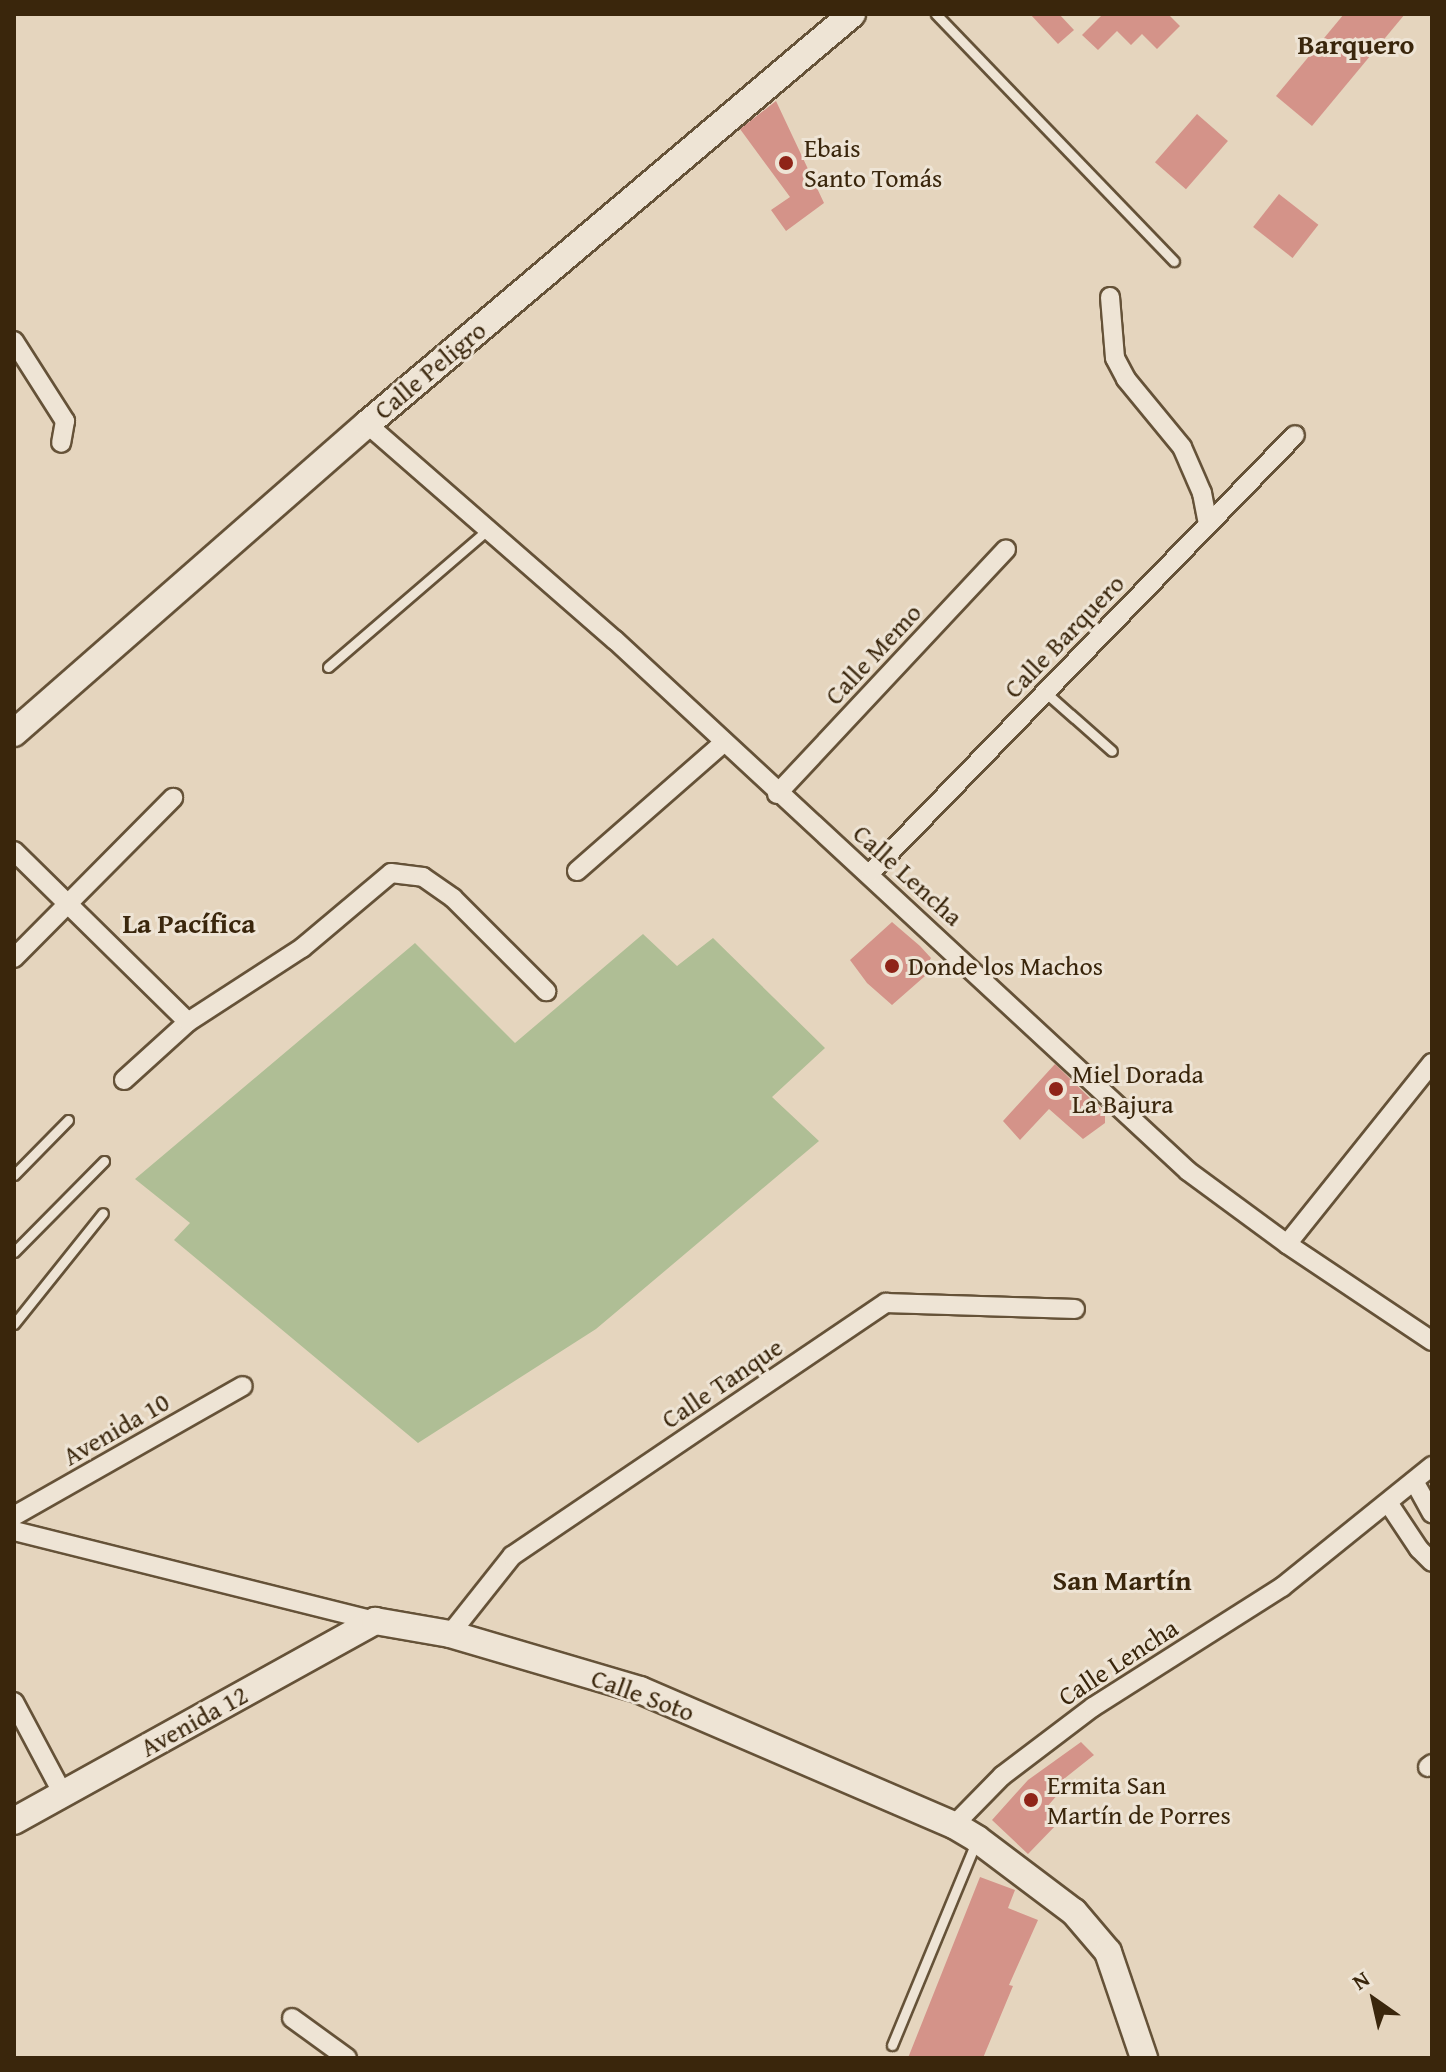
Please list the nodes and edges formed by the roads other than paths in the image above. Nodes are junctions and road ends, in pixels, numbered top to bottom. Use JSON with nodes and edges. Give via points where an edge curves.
{"nodes":[{"id":1,"x":852,"y":14,"type":"edge"},
{"id":2,"x":936,"y":14,"type":"edge"},
{"id":3,"x":1174,"y":261,"type":"dead end"},
{"id":4,"x":1110,"y":297,"type":"dead end"},
{"id":5,"x":14,"y":341,"type":"edge"},
{"id":6,"x":367,"y":424,"type":"junction"},
{"id":7,"x":1295,"y":435,"type":"dead end"},
{"id":8,"x":61,"y":443,"type":"dead end"},
{"id":9,"x":1208,"y":524,"type":"junction"},
{"id":10,"x":487,"y":530,"type":"junction"},
{"id":11,"x":1006,"y":549,"type":"dead end"},
{"id":12,"x":328,"y":667,"type":"dead end"},
{"id":13,"x":1045,"y":692,"type":"junction"},
{"id":14,"x":14,"y":733,"type":"edge"},
{"id":15,"x":723,"y":743,"type":"junction"},
{"id":16,"x":1112,"y":751,"type":"dead end"},
{"id":17,"x":777,"y":794,"type":"junction"},
{"id":18,"x":173,"y":798,"type":"dead end"},
{"id":19,"x":14,"y":851,"type":"edge"},
{"id":20,"x":577,"y":871,"type":"dead end"},
{"id":21,"x":870,"y":873,"type":"junction"},
{"id":22,"x":68,"y":901,"type":"junction"},
{"id":23,"x":14,"y":958,"type":"edge"},
{"id":24,"x":546,"y":991,"type":"dead end"},
{"id":25,"x":188,"y":1022,"type":"junction"},
{"id":26,"x":1432,"y":1063,"type":"edge"},
{"id":27,"x":124,"y":1080,"type":"dead end"},
{"id":28,"x":68,"y":1120,"type":"dead end"},
{"id":29,"x":104,"y":1161,"type":"dead end"},
{"id":30,"x":14,"y":1175,"type":"edge"},
{"id":31,"x":103,"y":1213,"type":"dead end"},
{"id":32,"x":1287,"y":1244,"type":"junction"},
{"id":33,"x":14,"y":1252,"type":"edge"},
{"id":34,"x":1075,"y":1309,"type":"dead end"},
{"id":35,"x":14,"y":1324,"type":"edge"},
{"id":36,"x":1430,"y":1334,"type":"edge"},
{"id":37,"x":243,"y":1386,"type":"dead end"},
{"id":38,"x":1432,"y":1466,"type":"edge"},
{"id":39,"x":1414,"y":1481,"type":"junction"},
{"id":40,"x":1389,"y":1504,"type":"junction"},
{"id":41,"x":1432,"y":1513,"type":"edge"},
{"id":42,"x":14,"y":1516,"type":"edge"},
{"id":43,"x":14,"y":1531,"type":"edge"},
{"id":44,"x":1432,"y":1562,"type":"edge"},
{"id":45,"x":375,"y":1621,"type":"junction"},
{"id":46,"x":450,"y":1634,"type":"junction"},
{"id":47,"x":14,"y":1702,"type":"edge"},
{"id":48,"x":63,"y":1794,"type":"junction"},
{"id":49,"x":14,"y":1821,"type":"edge"},
{"id":50,"x":954,"y":1825,"type":"junction"},
{"id":51,"x":977,"y":1839,"type":"junction"},
{"id":52,"x":292,"y":2018,"type":"dead end"},
{"id":53,"x":892,"y":2045,"type":"dead end"},
{"id":54,"x":347,"y":2058,"type":"edge"},
{"id":55,"x":1144,"y":2058,"type":"edge"}],
"edges":[{"from":1,"to":6,"type":"street","name":"Calle Peligro"},
{"from":2,"to":3,"type":"lane"},
{"from":4,"to":9,"type":"street","via":[[1115,358],[1182,447],[1202,493]]},
{"from":5,"to":8,"type":"street","via":[[65,421]]},
{"from":6,"to":10,"type":"street","name":"Calle Lencha"},
{"from":6,"to":14,"type":"street","name":"Calle Peligro"},
{"from":7,"to":9,"type":"street","name":"Calle Barquero"},
{"from":9,"to":13,"type":"street","name":"Calle Barquero"},
{"from":10,"to":12,"type":"lane"},
{"from":10,"to":15,"type":"street","name":"Calle Lencha","via":[[615,640]]},
{"from":11,"to":17,"type":"street","name":"Calle Memo"},
{"from":13,"to":16,"type":"lane"},
{"from":13,"to":21,"type":"street","name":"Calle Barquero"},
{"from":15,"to":17,"type":"street","name":"Calle Lencha"},
{"from":15,"to":20,"type":"street"},
{"from":17,"to":21,"type":"street","name":"Calle Lencha"},
{"from":18,"to":22,"type":"street"},
{"from":19,"to":22,"type":"street"},
{"from":21,"to":32,"type":"street","name":"Calle Lencha","via":[[1188,1171]]},
{"from":22,"to":23,"type":"street"},
{"from":22,"to":25,"type":"street"},
{"from":24,"to":25,"type":"street","via":[[453,898],[423,877],[391,873],[302,948]]},
{"from":25,"to":27,"type":"street"},
{"from":26,"to":32,"type":"street"},
{"from":28,"to":30,"type":"lane"},
{"from":29,"to":33,"type":"lane"},
{"from":31,"to":35,"type":"lane"},
{"from":32,"to":36,"type":"street","name":"Calle Lencha"},
{"from":34,"to":46,"type":"street","name":"Calle Tanque","via":[[886,1303],[512,1556]]},
{"from":37,"to":42,"type":"street","name":"Avenida 10"},
{"from":38,"to":39,"type":"street","name":"Calle Lencha"},
{"from":39,"to":40,"type":"street","name":"Calle Lencha"},
{"from":39,"to":41,"type":"street"},
{"from":40,"to":44,"type":"street"},
{"from":40,"to":50,"type":"street","name":"Calle Lencha","via":[[1282,1587],[1093,1707],[1002,1776]]},
{"from":43,"to":45,"type":"street","name":"Calle Soto"},
{"from":45,"to":46,"type":"street","name":"Calle Soto"},
{"from":45,"to":48,"type":"street","name":"Avenida 12"},
{"from":46,"to":50,"type":"street","name":"Calle Soto","via":[[640,1690]]},
{"from":47,"to":48,"type":"street"},
{"from":48,"to":49,"type":"street","name":"Avenida 12"},
{"from":50,"to":51,"type":"street","name":"Calle Soto"},
{"from":51,"to":53,"type":"lane"},
{"from":51,"to":55,"type":"street","name":"Calle Soto","via":[[1074,1912],[1108,1952]]},
{"from":52,"to":54,"type":"street"}]}
